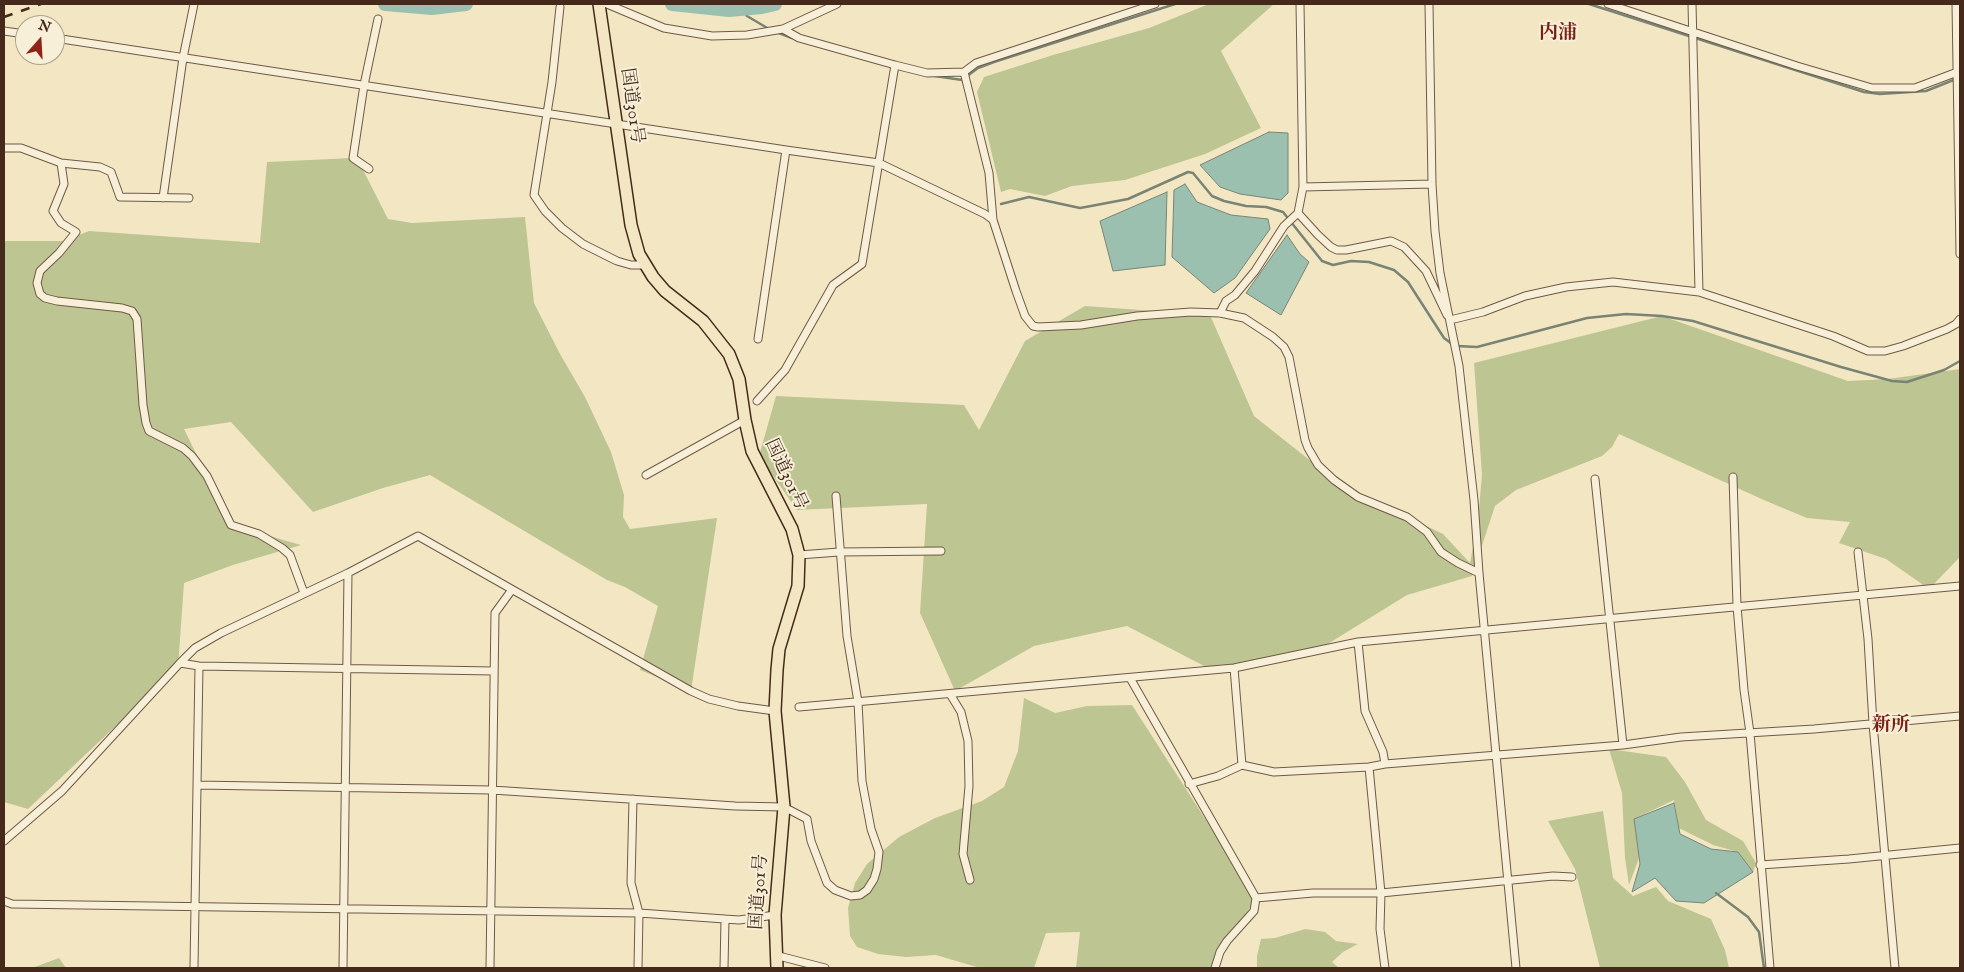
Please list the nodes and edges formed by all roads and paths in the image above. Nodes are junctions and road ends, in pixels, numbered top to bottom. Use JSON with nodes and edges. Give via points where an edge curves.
{"nodes":[{"id":1,"x":194,"y":4,"type":"edge"},
{"id":2,"x":598,"y":4,"type":"edge"},
{"id":3,"x":607,"y":4,"type":"edge"},
{"id":4,"x":837,"y":4,"type":"edge"},
{"id":5,"x":1155,"y":4,"type":"edge"},
{"id":6,"x":1300,"y":4,"type":"edge"},
{"id":7,"x":1429,"y":4,"type":"edge"},
{"id":8,"x":1608,"y":4,"type":"edge"},
{"id":9,"x":1692,"y":4,"type":"edge"},
{"id":10,"x":1956,"y":4,"type":"edge"},
{"id":11,"x":560,"y":7,"type":"dead end"},
{"id":12,"x":378,"y":19,"type":"dead end"},
{"id":13,"x":783,"y":29,"type":"junction"},
{"id":14,"x":1693,"y":32,"type":"junction"},
{"id":15,"x":65,"y":40,"type":"edge"},
{"id":16,"x":183,"y":58,"type":"junction"},
{"id":17,"x":895,"y":66,"type":"junction"},
{"id":18,"x":964,"y":72,"type":"junction"},
{"id":19,"x":1958,"y":73,"type":"edge"},
{"id":20,"x":364,"y":85,"type":"junction"},
{"id":21,"x":546,"y":113,"type":"junction"},
{"id":22,"x":616,"y":123,"type":"junction"},
{"id":23,"x":4,"y":148,"type":"edge"},
{"id":24,"x":786,"y":150,"type":"junction"},
{"id":25,"x":60,"y":163,"type":"junction"},
{"id":26,"x":879,"y":163,"type":"junction"},
{"id":27,"x":369,"y":169,"type":"dead end"},
{"id":28,"x":1432,"y":184,"type":"junction"},
{"id":29,"x":1303,"y":187,"type":"junction"},
{"id":30,"x":163,"y":198,"type":"junction"},
{"id":31,"x":189,"y":198,"type":"dead end"},
{"id":32,"x":1298,"y":213,"type":"junction"},
{"id":33,"x":992,"y":220,"type":"junction"},
{"id":34,"x":1960,"y":230,"type":"edge"},
{"id":35,"x":1960,"y":254,"type":"edge"},
{"id":36,"x":644,"y":265,"type":"junction"},
{"id":37,"x":1699,"y":292,"type":"junction"},
{"id":38,"x":1220,"y":312,"type":"junction"},
{"id":39,"x":1960,"y":319,"type":"edge"},
{"id":40,"x":1450,"y":320,"type":"junction"},
{"id":41,"x":758,"y":339,"type":"dead end"},
{"id":42,"x":758,"y":401,"type":"dead end"},
{"id":43,"x":745,"y":420,"type":"junction"},
{"id":44,"x":646,"y":475,"type":"dead end"},
{"id":45,"x":1733,"y":477,"type":"dead end"},
{"id":46,"x":1595,"y":479,"type":"dead end"},
{"id":47,"x":836,"y":496,"type":"dead end"},
{"id":48,"x":941,"y":551,"type":"dead end"},
{"id":49,"x":839,"y":552,"type":"junction"},
{"id":50,"x":1858,"y":552,"type":"dead end"},
{"id":51,"x":799,"y":555,"type":"junction"},
{"id":52,"x":348,"y":573,"type":"junction"},
{"id":53,"x":1479,"y":573,"type":"junction"},
{"id":54,"x":1960,"y":586,"type":"edge"},
{"id":55,"x":511,"y":590,"type":"junction"},
{"id":56,"x":304,"y":593,"type":"junction"},
{"id":57,"x":1863,"y":596,"type":"junction"},
{"id":58,"x":1737,"y":606,"type":"junction"},
{"id":59,"x":1610,"y":618,"type":"junction"},
{"id":60,"x":1485,"y":630,"type":"junction"},
{"id":61,"x":1358,"y":642,"type":"junction"},
{"id":62,"x":180,"y":663,"type":"junction"},
{"id":63,"x":199,"y":666,"type":"junction"},
{"id":64,"x":346,"y":668,"type":"junction"},
{"id":65,"x":1234,"y":668,"type":"junction"},
{"id":66,"x":494,"y":671,"type":"junction"},
{"id":67,"x":1130,"y":678,"type":"junction"},
{"id":68,"x":950,"y":694,"type":"junction"},
{"id":69,"x":858,"y":702,"type":"junction"},
{"id":70,"x":799,"y":707,"type":"dead end"},
{"id":71,"x":774,"y":711,"type":"junction"},
{"id":72,"x":1960,"y":716,"type":"edge"},
{"id":73,"x":1873,"y":724,"type":"junction"},
{"id":74,"x":1750,"y":733,"type":"junction"},
{"id":75,"x":1623,"y":745,"type":"junction"},
{"id":76,"x":1496,"y":755,"type":"junction"},
{"id":77,"x":1385,"y":764,"type":"junction"},
{"id":78,"x":1242,"y":765,"type":"junction"},
{"id":79,"x":1370,"y":767,"type":"junction"},
{"id":80,"x":1190,"y":784,"type":"junction"},
{"id":81,"x":198,"y":785,"type":"junction"},
{"id":82,"x":345,"y":787,"type":"junction"},
{"id":83,"x":492,"y":790,"type":"junction"},
{"id":84,"x":633,"y":799,"type":"junction"},
{"id":85,"x":784,"y":806,"type":"junction"},
{"id":86,"x":4,"y":840,"type":"edge"},
{"id":87,"x":1960,"y":848,"type":"edge"},
{"id":88,"x":1884,"y":856,"type":"junction"},
{"id":89,"x":1760,"y":865,"type":"junction"},
{"id":90,"x":1572,"y":878,"type":"dead end"},
{"id":91,"x":970,"y":880,"type":"dead end"},
{"id":92,"x":1507,"y":880,"type":"junction"},
{"id":93,"x":1381,"y":893,"type":"junction"},
{"id":94,"x":1256,"y":898,"type":"junction"},
{"id":95,"x":4,"y":900,"type":"edge"},
{"id":96,"x":195,"y":906,"type":"junction"},
{"id":97,"x":343,"y":909,"type":"junction"},
{"id":98,"x":491,"y":911,"type":"junction"},
{"id":99,"x":639,"y":913,"type":"junction"},
{"id":100,"x":775,"y":915,"type":"junction"},
{"id":101,"x":725,"y":920,"type":"junction"},
{"id":102,"x":775,"y":955,"type":"junction"},
{"id":103,"x":194,"y":968,"type":"edge"},
{"id":104,"x":343,"y":968,"type":"edge"},
{"id":105,"x":490,"y":968,"type":"edge"},
{"id":106,"x":638,"y":968,"type":"edge"},
{"id":107,"x":724,"y":968,"type":"edge"},
{"id":108,"x":776,"y":968,"type":"edge"},
{"id":109,"x":825,"y":968,"type":"edge"},
{"id":110,"x":1215,"y":968,"type":"edge"},
{"id":111,"x":1386,"y":968,"type":"edge"},
{"id":112,"x":1516,"y":968,"type":"edge"},
{"id":113,"x":1770,"y":968,"type":"edge"},
{"id":114,"x":1895,"y":968,"type":"edge"}],
"edges":[{"from":1,"to":16,"type":"street"},
{"from":2,"to":22,"type":"highway","name":"国道301号"},
{"from":3,"to":13,"type":"street","via":[[664,28],[690,33],[747,35]]},
{"from":4,"to":13,"type":"street"},
{"from":5,"to":18,"type":"street","via":[[976,63]]},
{"from":6,"to":29,"type":"street"},
{"from":7,"to":28,"type":"street"},
{"from":8,"to":14,"type":"street"},
{"from":9,"to":14,"type":"street"},
{"from":10,"to":19,"type":"street"},
{"from":11,"to":21,"type":"street"},
{"from":12,"to":20,"type":"street"},
{"from":13,"to":17,"type":"street","via":[[799,38]]},
{"from":14,"to":19,"type":"street","via":[[1872,88],[1915,88]]},
{"from":14,"to":37,"type":"street"},
{"from":15,"to":16,"type":"street"},
{"from":16,"to":20,"type":"street"},
{"from":16,"to":30,"type":"street"},
{"from":17,"to":18,"type":"street","via":[[927,72]]},
{"from":17,"to":26,"type":"street"},
{"from":18,"to":33,"type":"street","via":[[989,173]]},
{"from":19,"to":34,"type":"street"},
{"from":20,"to":21,"type":"street"},
{"from":20,"to":27,"type":"street","via":[[353,158]]},
{"from":21,"to":22,"type":"street"},
{"from":21,"to":36,"type":"street","via":[[534,195],[537,201],[562,228],[583,244],[624,263]]},
{"from":22,"to":24,"type":"street"},
{"from":22,"to":36,"type":"highway","name":"国道301号","via":[[631,225]]},
{"from":23,"to":25,"type":"street","via":[[21,148]]},
{"from":24,"to":26,"type":"street"},
{"from":24,"to":41,"type":"street"},
{"from":25,"to":30,"type":"street","via":[[100,167],[111,172],[120,197]]},
{"from":25,"to":56,"type":"street","via":[[64,184],[53,211],[61,223],[76,232],[40,271],[36,283],[40,294],[57,301],[132,311],[137,319],[143,405],[149,431],[192,456],[231,525],[259,534],[290,555]]},
{"from":26,"to":33,"type":"street"},
{"from":26,"to":42,"type":"street","via":[[862,264],[833,285],[785,370]]},
{"from":28,"to":29,"type":"street"},
{"from":28,"to":40,"type":"street","via":[[1440,274]]},
{"from":29,"to":32,"type":"street"},
{"from":30,"to":31,"type":"street"},
{"from":32,"to":38,"type":"street","via":[[1284,226],[1255,270]]},
{"from":32,"to":40,"type":"street","via":[[1318,236],[1337,250],[1392,241],[1404,247],[1426,271]]},
{"from":33,"to":38,"type":"street","via":[[1025,316],[1036,327]]},
{"from":34,"to":35,"type":"street"},
{"from":36,"to":43,"type":"highway","name":"国道301号","via":[[665,291],[703,321],[722,343],[739,379]]},
{"from":37,"to":39,"type":"street","via":[[1833,336],[1868,351],[1903,346],[1947,329]]},
{"from":37,"to":40,"type":"street","via":[[1613,282],[1586,284],[1525,296],[1484,312]]},
{"from":38,"to":53,"type":"street","via":[[1244,318],[1284,347],[1292,369],[1305,440],[1318,465],[1358,497],[1407,517],[1427,532],[1442,552]]},
{"from":40,"to":53,"type":"street","via":[[1459,366]]},
{"from":43,"to":44,"type":"street"},
{"from":43,"to":51,"type":"highway","name":"国道301号","via":[[752,451],[792,529]]},
{"from":45,"to":58,"type":"street"},
{"from":46,"to":59,"type":"street"},
{"from":47,"to":49,"type":"street"},
{"from":48,"to":49,"type":"street"},
{"from":49,"to":51,"type":"street"},
{"from":49,"to":69,"type":"street","via":[[846,636]]},
{"from":50,"to":57,"type":"street"},
{"from":51,"to":71,"type":"highway","name":"国道301号","via":[[798,586],[779,649]]},
{"from":52,"to":55,"type":"street","via":[[418,536]]},
{"from":52,"to":56,"type":"street"},
{"from":52,"to":64,"type":"street"},
{"from":53,"to":60,"type":"street"},
{"from":54,"to":57,"type":"street"},
{"from":55,"to":66,"type":"street","via":[[495,613]]},
{"from":55,"to":71,"type":"street","via":[[710,700]]},
{"from":56,"to":62,"type":"street","via":[[221,633],[195,648]]},
{"from":57,"to":58,"type":"street"},
{"from":57,"to":73,"type":"street"},
{"from":58,"to":59,"type":"street"},
{"from":58,"to":74,"type":"street"},
{"from":59,"to":60,"type":"street"},
{"from":59,"to":75,"type":"street"},
{"from":60,"to":61,"type":"street"},
{"from":60,"to":76,"type":"street"},
{"from":61,"to":65,"type":"street"},
{"from":61,"to":77,"type":"street","via":[[1365,711]]},
{"from":62,"to":63,"type":"street"},
{"from":62,"to":86,"type":"street","via":[[62,791]]},
{"from":63,"to":64,"type":"street"},
{"from":63,"to":81,"type":"street"},
{"from":64,"to":66,"type":"street"},
{"from":64,"to":82,"type":"street"},
{"from":65,"to":67,"type":"street"},
{"from":65,"to":78,"type":"street"},
{"from":66,"to":83,"type":"street"},
{"from":67,"to":68,"type":"street"},
{"from":67,"to":80,"type":"street"},
{"from":68,"to":69,"type":"street"},
{"from":68,"to":91,"type":"street","via":[[961,712],[968,741],[969,786],[963,854]]},
{"from":69,"to":70,"type":"street"},
{"from":69,"to":85,"type":"street","via":[[862,781],[879,852],[877,869],[867,890],[851,896],[826,883],[807,819]]},
{"from":71,"to":85,"type":"highway","name":"国道301号"},
{"from":72,"to":73,"type":"street"},
{"from":73,"to":74,"type":"street"},
{"from":73,"to":88,"type":"street"},
{"from":74,"to":75,"type":"street","via":[[1681,737]]},
{"from":74,"to":89,"type":"street"},
{"from":75,"to":76,"type":"street"},
{"from":76,"to":77,"type":"street"},
{"from":76,"to":92,"type":"street"},
{"from":77,"to":79,"type":"street"},
{"from":78,"to":79,"type":"street","via":[[1274,772]]},
{"from":78,"to":80,"type":"street"},
{"from":79,"to":93,"type":"street"},
{"from":80,"to":94,"type":"street"},
{"from":81,"to":82,"type":"street"},
{"from":81,"to":96,"type":"street"},
{"from":82,"to":83,"type":"street"},
{"from":82,"to":97,"type":"street"},
{"from":83,"to":84,"type":"street"},
{"from":83,"to":98,"type":"street"},
{"from":84,"to":85,"type":"street"},
{"from":84,"to":99,"type":"street","via":[[631,883]]},
{"from":85,"to":100,"type":"highway","name":"国道301号"},
{"from":87,"to":88,"type":"street"},
{"from":88,"to":89,"type":"street"},
{"from":88,"to":114,"type":"street"},
{"from":89,"to":113,"type":"street"},
{"from":90,"to":92,"type":"street","via":[[1553,876]]},
{"from":92,"to":93,"type":"street"},
{"from":92,"to":112,"type":"street"},
{"from":93,"to":94,"type":"street","via":[[1313,893]]},
{"from":93,"to":111,"type":"street","via":[[1380,929]]},
{"from":94,"to":110,"type":"street","via":[[1254,912],[1220,952]]},
{"from":95,"to":96,"type":"street","via":[[12,904]]},
{"from":96,"to":97,"type":"street"},
{"from":96,"to":103,"type":"street"},
{"from":97,"to":98,"type":"street"},
{"from":97,"to":104,"type":"street"},
{"from":98,"to":99,"type":"street"},
{"from":98,"to":105,"type":"street"},
{"from":99,"to":101,"type":"street"},
{"from":99,"to":106,"type":"street"},
{"from":100,"to":101,"type":"street"},
{"from":100,"to":102,"type":"highway","name":"国道301号"},
{"from":101,"to":107,"type":"street"},
{"from":102,"to":108,"type":"highway","name":"国道301号"},
{"from":102,"to":109,"type":"street"}]}
